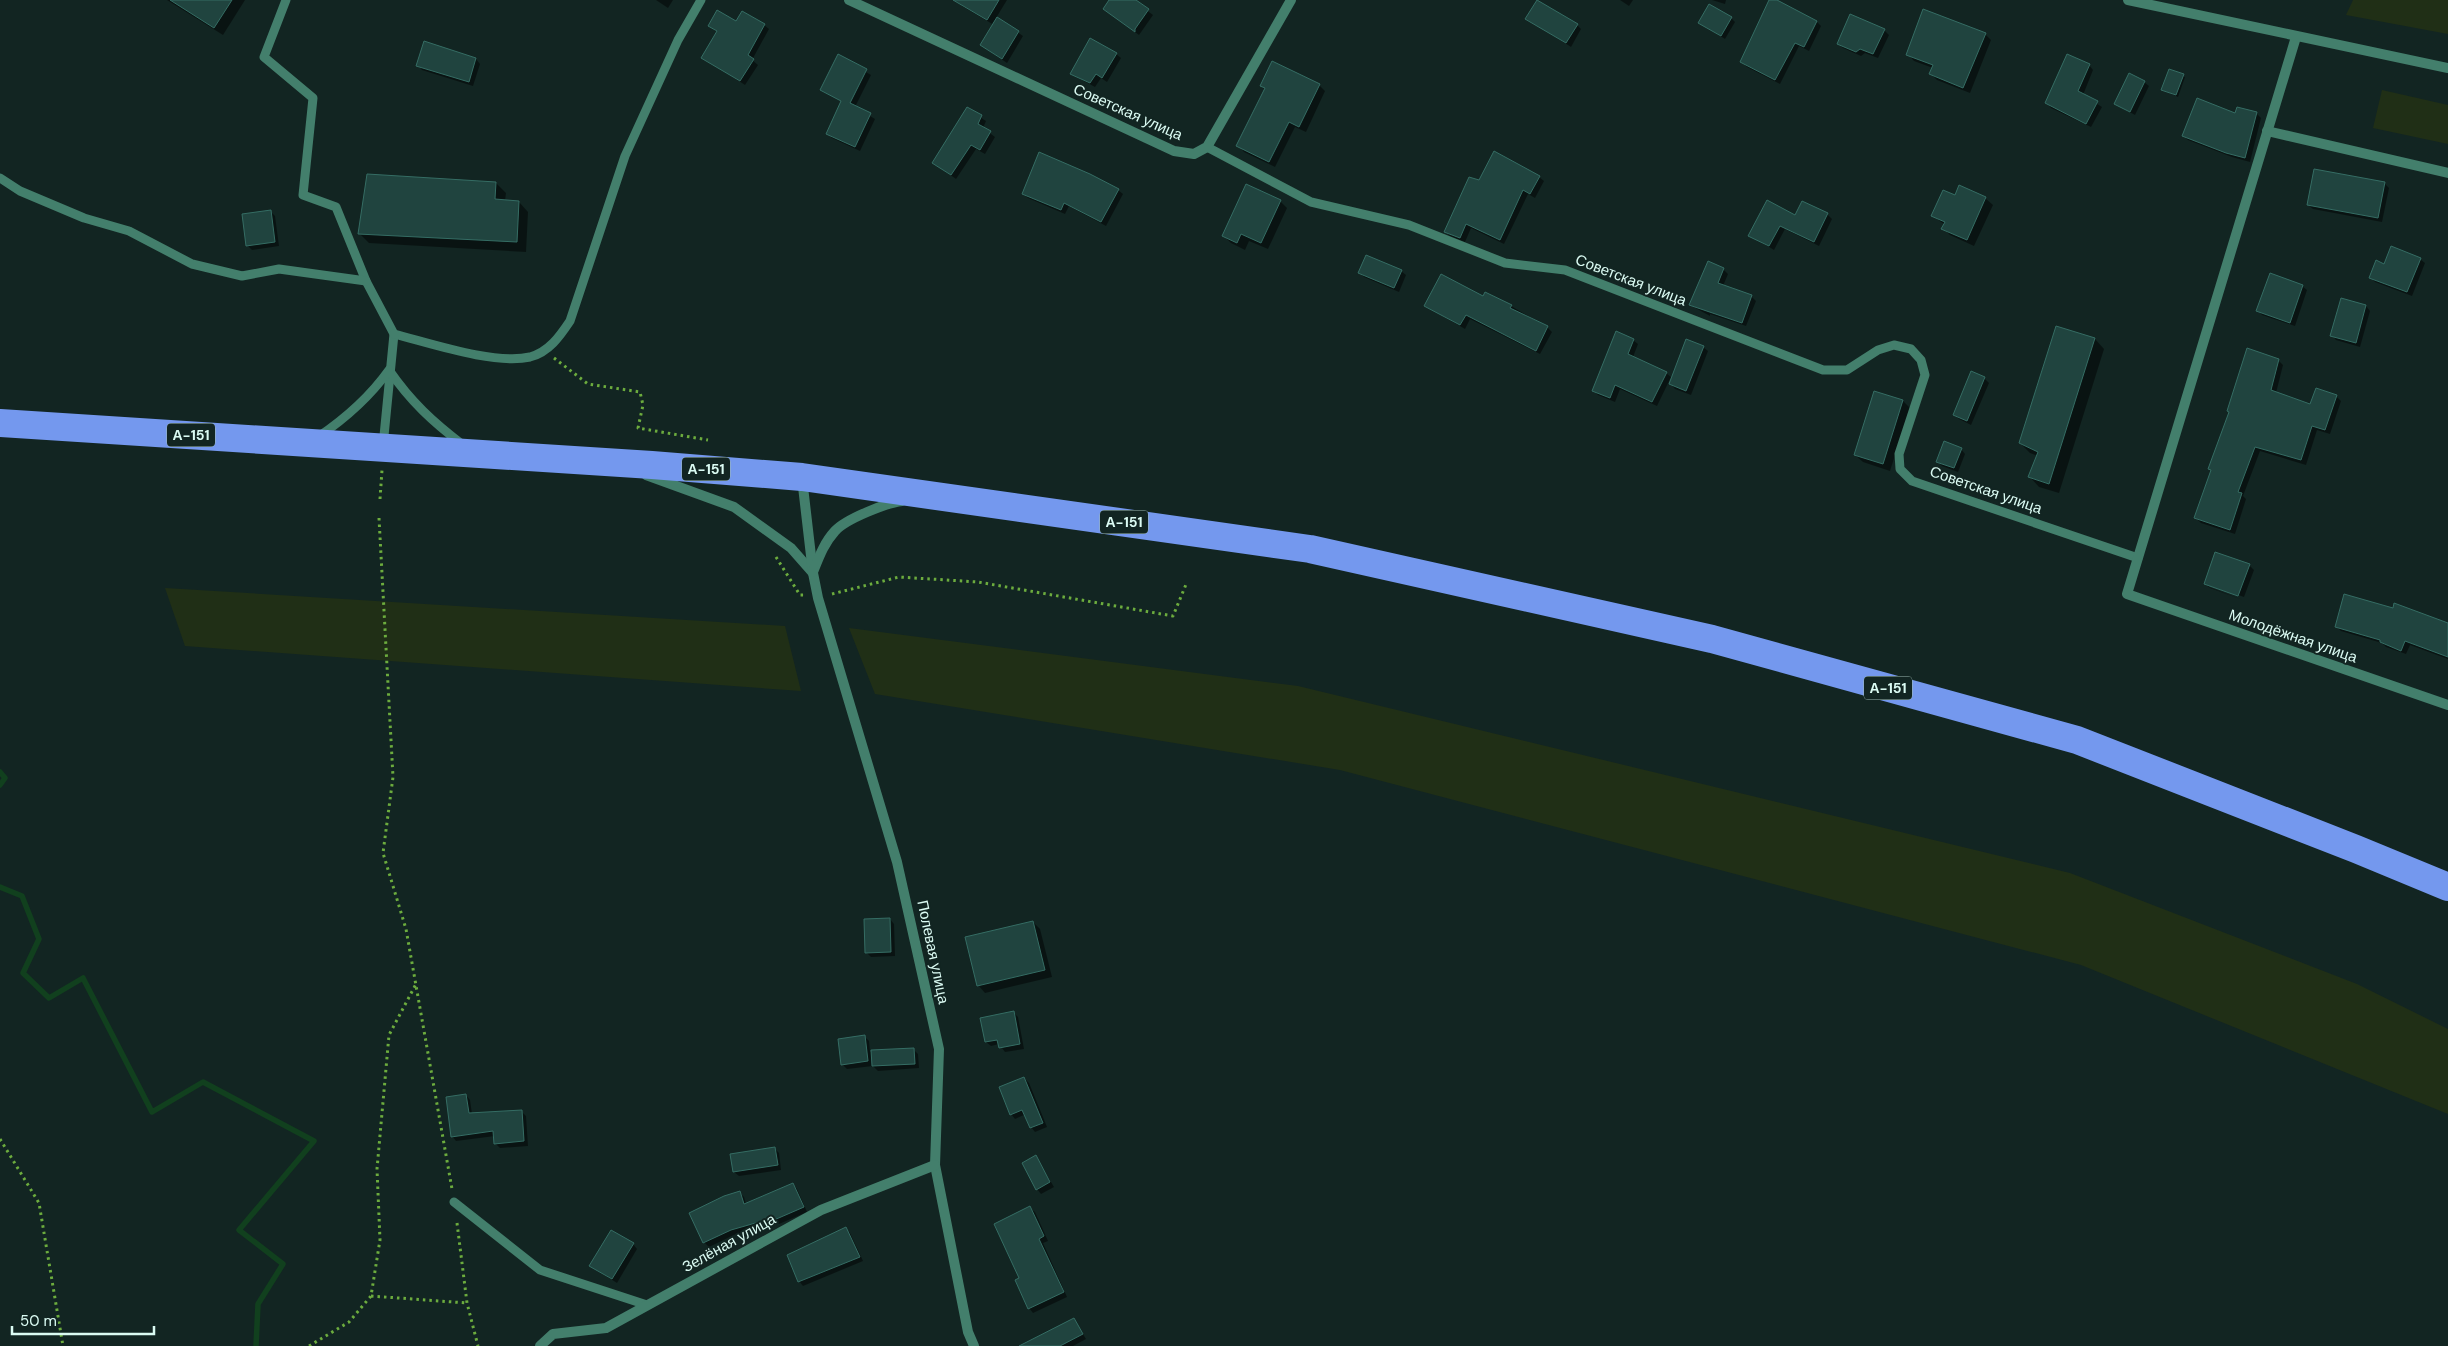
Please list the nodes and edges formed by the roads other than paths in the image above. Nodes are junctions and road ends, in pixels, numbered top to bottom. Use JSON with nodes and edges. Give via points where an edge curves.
{"nodes":[{"id":1,"x":286,"y":0,"type":"edge"},
{"id":2,"x":701,"y":0,"type":"edge"},
{"id":3,"x":849,"y":0,"type":"edge"},
{"id":4,"x":1291,"y":0,"type":"edge"},
{"id":5,"x":2128,"y":0,"type":"edge"},
{"id":6,"x":2296,"y":37,"type":"junction"},
{"id":7,"x":2448,"y":68,"type":"edge"},
{"id":8,"x":2267,"y":131,"type":"junction"},
{"id":9,"x":1207,"y":147,"type":"junction"},
{"id":10,"x":2448,"y":173,"type":"edge"},
{"id":11,"x":0,"y":178,"type":"edge"},
{"id":12,"x":366,"y":281,"type":"junction"},
{"id":13,"x":394,"y":334,"type":"junction"},
{"id":14,"x":389,"y":370,"type":"junction"},
{"id":15,"x":0,"y":423,"type":"edge"},
{"id":16,"x":311,"y":442,"type":"junction"},
{"id":17,"x":383,"y":447,"type":"junction"},
{"id":18,"x":473,"y":453,"type":"junction"},
{"id":19,"x":609,"y":462,"type":"junction"},
{"id":20,"x":802,"y":477,"type":"junction"},
{"id":21,"x":939,"y":496,"type":"junction"},
{"id":22,"x":2138,"y":558,"type":"junction"},
{"id":23,"x":813,"y":573,"type":"junction"},
{"id":24,"x":2448,"y":706,"type":"edge"},
{"id":25,"x":2448,"y":887,"type":"edge"},
{"id":26,"x":935,"y":1165,"type":"junction"},
{"id":27,"x":454,"y":1202,"type":"road end"},
{"id":28,"x":646,"y":1305,"type":"junction"},
{"id":29,"x":540,"y":1346,"type":"edge"},
{"id":30,"x":974,"y":1346,"type":"edge"}],
"edges":[{"from":1,"to":12,"type":"lane","via":[[264,57],[313,98],[303,195],[336,208]]},
{"from":2,"to":13,"type":"lane","via":[[678,40],[626,156],[570,322],[557,340],[531,356],[513,358],[477,355]]},
{"from":3,"to":9,"type":"street","name":"Советская улица","via":[[1174,151],[1194,154]]},
{"from":4,"to":9,"type":"street"},
{"from":5,"to":6,"type":"street"},
{"from":6,"to":7,"type":"street"},
{"from":6,"to":8,"type":"street"},
{"from":8,"to":10,"type":"street"},
{"from":8,"to":22,"type":"street"},
{"from":9,"to":22,"type":"lane","name":"Советская улица","via":[[1311,202],[1409,225],[1505,263],[1565,270],[1823,370],[1847,370],[1878,350],[1894,345],[1911,349],[1922,360],[1925,375],[1898,454],[1900,469],[1912,481]]},
{"from":11,"to":12,"type":"lane","via":[[20,192],[129,231],[192,264],[242,276],[279,269]]},
{"from":12,"to":13,"type":"lane"},
{"from":13,"to":14,"type":"lane"},
{"from":14,"to":16,"type":"lane","via":[[377,388],[351,414]]},
{"from":14,"to":17,"type":"lane"},
{"from":14,"to":18,"type":"lane","via":[[406,395],[431,420]]},
{"from":15,"to":16,"type":"highway","number":"А-151"},
{"from":16,"to":17,"type":"highway","number":"А-151"},
{"from":17,"to":18,"type":"highway","number":"А-151"},
{"from":18,"to":19,"type":"highway","number":"А-151"},
{"from":19,"to":20,"type":"highway","number":"А-151"},
{"from":19,"to":23,"type":"street","via":[[734,508],[791,548]]},
{"from":20,"to":21,"type":"highway","number":"А-151"},
{"from":20,"to":23,"type":"street","name":"Полевая улица"},
{"from":21,"to":23,"type":"street","via":[[885,504],[837,529],[823,547]]},
{"from":21,"to":25,"type":"highway","number":"А-151","via":[[1310,549],[1712,639],[2077,740]]},
{"from":22,"to":24,"type":"street","name":"Молодёжная улица","via":[[2127,594]]},
{"from":23,"to":26,"type":"street","name":"Полевая улица","via":[[897,862],[939,1049]]},
{"from":26,"to":28,"type":"street","name":"Зелёная улица","via":[[821,1210]]},
{"from":26,"to":30,"type":"street","name":"Полевая улица","via":[[968,1332]]},
{"from":27,"to":28,"type":"lane","via":[[540,1270]]},
{"from":28,"to":29,"type":"street","name":"Зелёная улица","via":[[606,1328],[553,1334]]}]}
